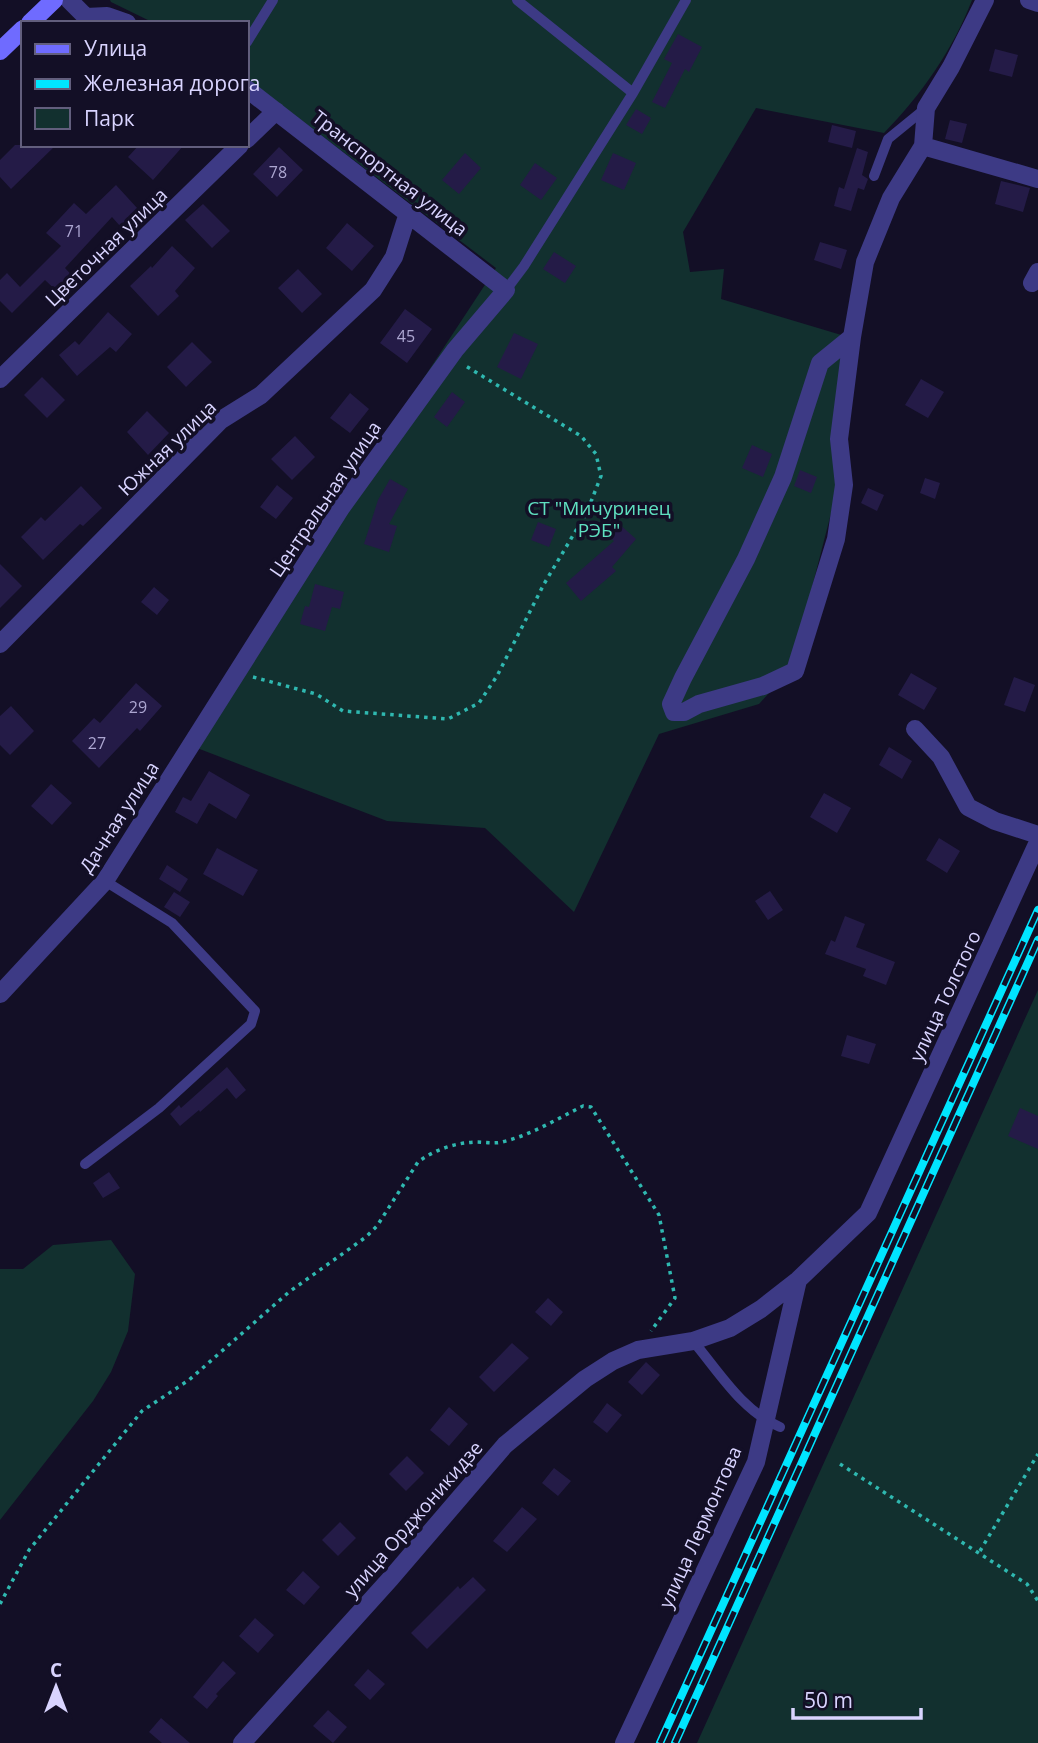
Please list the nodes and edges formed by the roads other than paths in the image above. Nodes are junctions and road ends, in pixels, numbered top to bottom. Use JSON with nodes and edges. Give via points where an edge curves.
{"nodes":[{"id":1,"x":69,"y":0,"type":"edge"},
{"id":2,"x":273,"y":0,"type":"edge"},
{"id":3,"x":517,"y":0,"type":"edge"},
{"id":4,"x":686,"y":0,"type":"edge"},
{"id":5,"x":985,"y":0,"type":"edge"},
{"id":6,"x":1030,"y":0,"type":"edge"},
{"id":7,"x":1038,"y":4,"type":"edge"},
{"id":8,"x":121,"y":21,"type":"edge"},
{"id":9,"x":21,"y":31,"type":"edge"},
{"id":10,"x":248,"y":40,"type":"edge"},
{"id":11,"x":0,"y":51,"type":"edge"},
{"id":12,"x":248,"y":90,"type":"edge"},
{"id":13,"x":633,"y":93,"type":"junction"},
{"id":14,"x":926,"y":108,"type":"junction"},
{"id":15,"x":269,"y":117,"type":"junction"},
{"id":16,"x":248,"y":138,"type":"edge"},
{"id":17,"x":923,"y":146,"type":"junction"},
{"id":18,"x":238,"y":147,"type":"edge"},
{"id":19,"x":874,"y":176,"type":"dead end"},
{"id":20,"x":1038,"y":179,"type":"edge"},
{"id":21,"x":408,"y":213,"type":"junction"},
{"id":22,"x":506,"y":290,"type":"junction"},
{"id":23,"x":852,"y":337,"type":"junction"},
{"id":24,"x":0,"y":379,"type":"edge"},
{"id":25,"x":0,"y":644,"type":"edge"},
{"id":26,"x":915,"y":729,"type":"dead end"},
{"id":27,"x":189,"y":748,"type":"joint"},
{"id":28,"x":1038,"y":835,"type":"edge"},
{"id":29,"x":1038,"y":842,"type":"edge"},
{"id":30,"x":105,"y":881,"type":"junction"},
{"id":31,"x":0,"y":994,"type":"edge"},
{"id":32,"x":85,"y":1164,"type":"dead end"},
{"id":33,"x":798,"y":1280,"type":"junction"},
{"id":34,"x":693,"y":1341,"type":"junction"},
{"id":35,"x":772,"y":1424,"type":"junction"},
{"id":36,"x":242,"y":1743,"type":"edge"},
{"id":37,"x":624,"y":1743,"type":"edge"}],
"edges":[{"from":1,"to":8,"type":"street","via":[[86,17]]},
{"from":2,"to":10,"type":"lane"},
{"from":3,"to":13,"type":"lane"},
{"from":4,"to":13,"type":"lane"},
{"from":5,"to":14,"type":"street"},
{"from":6,"to":7,"type":"street"},
{"from":9,"to":11,"type":"main road"},
{"from":12,"to":15,"type":"street","name":"Транспортная улица"},
{"from":13,"to":22,"type":"lane"},
{"from":14,"to":17,"type":"street"},
{"from":14,"to":19,"type":"lane","via":[[887,139]]},
{"from":15,"to":16,"type":"street"},
{"from":15,"to":21,"type":"street","name":"Транспортная улица"},
{"from":17,"to":20,"type":"street"},
{"from":17,"to":23,"type":"street","via":[[891,198],[865,262]]},
{"from":18,"to":24,"type":"street","name":"Цветочная улица"},
{"from":21,"to":22,"type":"street","name":"Транспортная улица"},
{"from":21,"to":25,"type":"street","name":"Южная улица","via":[[394,257],[373,290],[261,395],[221,420]]},
{"from":22,"to":27,"type":"street","name":"Центральная улица","via":[[450,357],[341,508]]},
{"from":23,"to":23,"type":"street","via":[[839,439],[844,485],[836,539],[795,671],[762,686],[674,712],[671,704],[683,678],[783,477],[820,363]]},
{"from":26,"to":28,"type":"street","via":[[941,757],[968,807]]},
{"from":27,"to":30,"type":"street","name":"Дачная улица"},
{"from":29,"to":33,"type":"street","name":"улица Толстого","via":[[868,1213]]},
{"from":30,"to":31,"type":"street","name":"Дачная улица"},
{"from":30,"to":32,"type":"lane","via":[[172,923],[255,1011],[251,1024],[159,1108]]},
{"from":33,"to":34,"type":"street","name":"улица Орджоникидзе","via":[[730,1328]]},
{"from":33,"to":35,"type":"street","name":"улица Лермонтова"},
{"from":34,"to":35,"type":"lane","via":[[741,1399]]},
{"from":34,"to":36,"type":"street","name":"улица Орджоникидзе","via":[[638,1350],[613,1361],[505,1445]]},
{"from":35,"to":37,"type":"street","name":"улица Лермонтова"}]}
